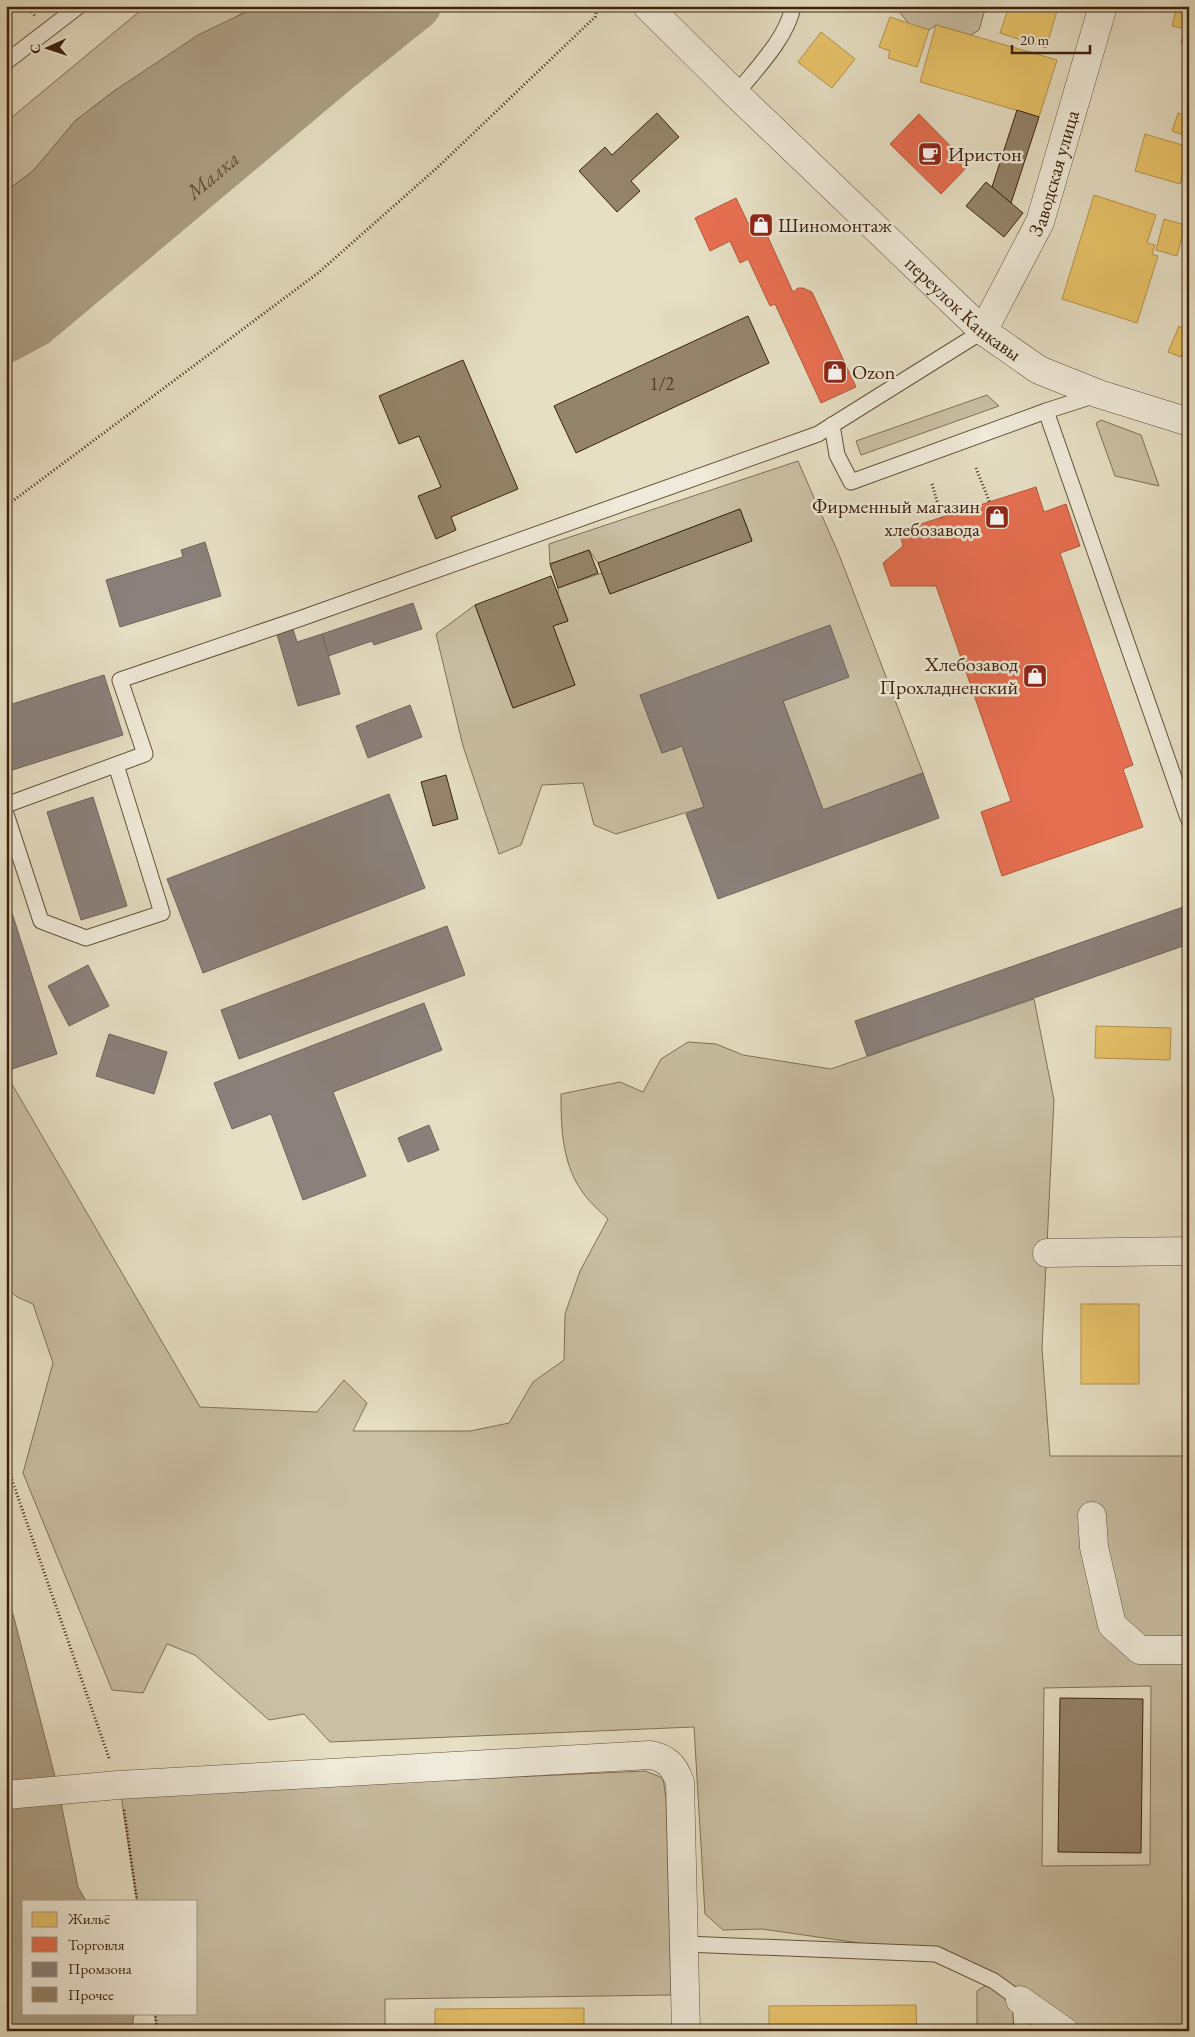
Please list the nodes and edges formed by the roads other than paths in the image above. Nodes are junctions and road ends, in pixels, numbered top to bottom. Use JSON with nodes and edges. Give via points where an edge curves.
{"nodes":[{"id":1,"x":79,"y":6,"type":"edge"},
{"id":2,"x":793,"y":6,"type":"edge"},
{"id":3,"x":1103,"y":6,"type":"edge"},
{"id":4,"x":654,"y":8,"type":"edge"},
{"id":5,"x":6,"y":62,"type":"edge"},
{"id":6,"x":736,"y":94,"type":"junction"},
{"id":7,"x":983,"y":331,"type":"junction"},
{"id":8,"x":1099,"y":394,"type":"junction"},
{"id":9,"x":1046,"y":411,"type":"junction"},
{"id":10,"x":1189,"y":422,"type":"edge"},
{"id":11,"x":832,"y":425,"type":"junction"},
{"id":12,"x":116,"y":765,"type":"junction"},
{"id":13,"x":6,"y":805,"type":"edge"},
{"id":14,"x":6,"y":814,"type":"edge"},
{"id":15,"x":1188,"y":818,"type":"edge"},
{"id":16,"x":1189,"y":1251,"type":"edge"},
{"id":17,"x":1047,"y":1253,"type":"dead end"},
{"id":18,"x":1092,"y":1516,"type":"dead end"},
{"id":19,"x":1189,"y":1650,"type":"edge"},
{"id":20,"x":6,"y":1795,"type":"edge"},
{"id":21,"x":685,"y":1944,"type":"junction"},
{"id":22,"x":1020,"y":2000,"type":"junction"},
{"id":23,"x":686,"y":2031,"type":"edge"},
{"id":24,"x":1022,"y":2031,"type":"edge"},
{"id":25,"x":1064,"y":2031,"type":"edge"}],
"edges":[{"from":1,"to":5,"type":"lane"},
{"from":2,"to":6,"type":"lane","via":[[791,20]]},
{"from":3,"to":7,"type":"street","name":"Заводская улица","via":[[1040,222]]},
{"from":4,"to":6,"type":"street","name":"переулок Канкавы"},
{"from":6,"to":7,"type":"street","name":"переулок Канкавы"},
{"from":7,"to":8,"type":"street","name":"переулок Канкавы","via":[[1039,370]]},
{"from":7,"to":11,"type":"lane"},
{"from":8,"to":9,"type":"lane"},
{"from":8,"to":10,"type":"street","name":"переулок Канкавы"},
{"from":9,"to":11,"type":"lane","via":[[851,482],[837,455]]},
{"from":9,"to":15,"type":"lane"},
{"from":11,"to":12,"type":"lane","via":[[809,437],[120,680],[145,754]]},
{"from":12,"to":13,"type":"lane"},
{"from":12,"to":14,"type":"lane","via":[[162,913],[86,938],[41,921]]},
{"from":16,"to":17,"type":"street"},
{"from":18,"to":19,"type":"street","via":[[1094,1547],[1112,1626],[1140,1650]]},
{"from":20,"to":21,"type":"street","via":[[650,1755],[660,1757],[670,1763],[680,1782]]},
{"from":21,"to":22,"type":"lane","via":[[936,1954],[994,1981]]},
{"from":21,"to":23,"type":"street"},
{"from":22,"to":24,"type":"lane"},
{"from":22,"to":25,"type":"street"}]}
